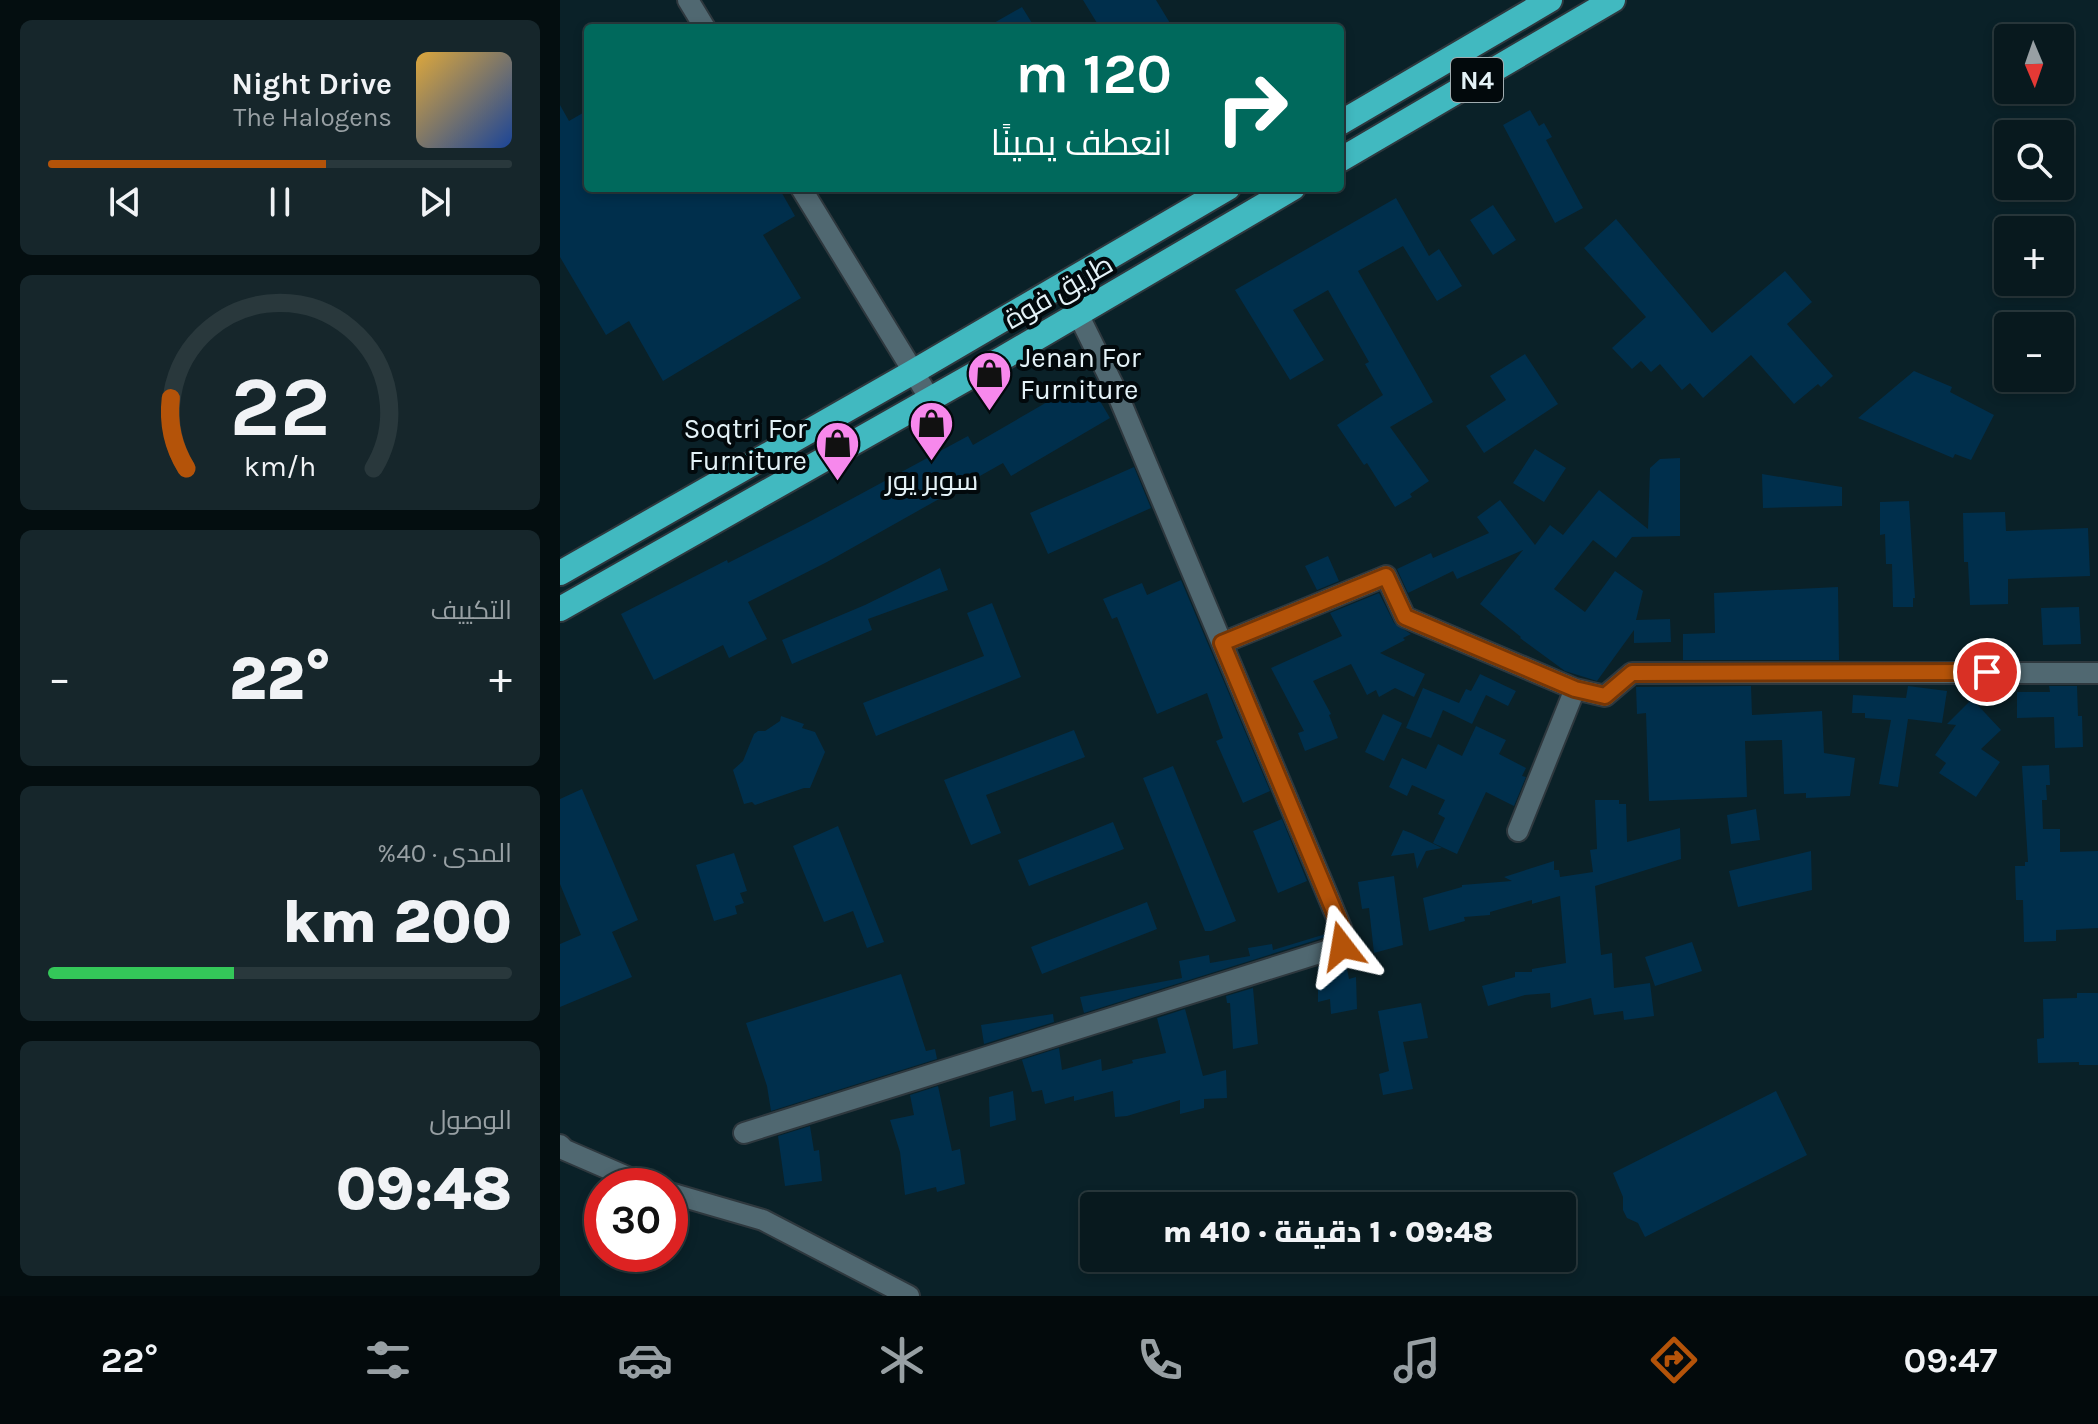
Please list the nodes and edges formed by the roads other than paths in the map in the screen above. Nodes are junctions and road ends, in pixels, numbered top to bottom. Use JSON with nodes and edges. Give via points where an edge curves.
{"nodes":[{"id":1,"x":688,"y":0,"type":"edge"},
{"id":2,"x":1550,"y":0,"type":"edge"},
{"id":3,"x":1613,"y":0,"type":"edge"},
{"id":4,"x":703,"y":24,"type":"edge"},
{"id":5,"x":1344,"y":121,"type":"edge"},
{"id":6,"x":1344,"y":158,"type":"edge"},
{"id":7,"x":803,"y":192,"type":"edge"},
{"id":8,"x":1221,"y":192,"type":"edge"},
{"id":9,"x":1286,"y":192,"type":"edge"},
{"id":10,"x":1078,"y":314,"type":"junction"},
{"id":11,"x":913,"y":372,"type":"junction"},
{"id":12,"x":930,"y":399,"type":"junction"},
{"id":13,"x":560,"y":573,"type":"edge"},
{"id":14,"x":560,"y":609,"type":"edge"},
{"id":15,"x":1222,"y":643,"type":"junction"},
{"id":16,"x":2098,"y":673,"type":"edge"},
{"id":17,"x":1575,"y":689,"type":"junction"},
{"id":18,"x":1518,"y":831,"type":"dead end"},
{"id":19,"x":744,"y":1133,"type":"dead end"},
{"id":20,"x":560,"y":1145,"type":"edge"},
{"id":21,"x":606,"y":1168,"type":"edge"},
{"id":22,"x":688,"y":1198,"type":"edge"},
{"id":23,"x":909,"y":1296,"type":"edge"}],
"edges":[{"from":1,"to":4,"type":"street"},
{"from":2,"to":5,"type":"highway","number":"N4"},
{"from":3,"to":6,"type":"highway","number":"N4"},
{"from":7,"to":11,"type":"street"},
{"from":8,"to":11,"type":"highway","name":"طريق فوة"},
{"from":9,"to":10,"type":"highway","name":"طريق فوة"},
{"from":10,"to":12,"type":"highway","name":"طريق فوة"},
{"from":10,"to":15,"type":"street","via":[[1117,393]]},
{"from":11,"to":12,"type":"street"},
{"from":11,"to":13,"type":"highway","name":"طريق فوة"},
{"from":12,"to":14,"type":"highway","name":"طريق فوة"},
{"from":15,"to":17,"type":"street","via":[[1386,576],[1405,617]]},
{"from":15,"to":19,"type":"street","via":[[1342,930],[1342,946]]},
{"from":16,"to":17,"type":"street","via":[[1632,673],[1605,696]]},
{"from":17,"to":18,"type":"street"},
{"from":20,"to":21,"type":"street"},
{"from":22,"to":23,"type":"street","via":[[763,1220]]}]}
